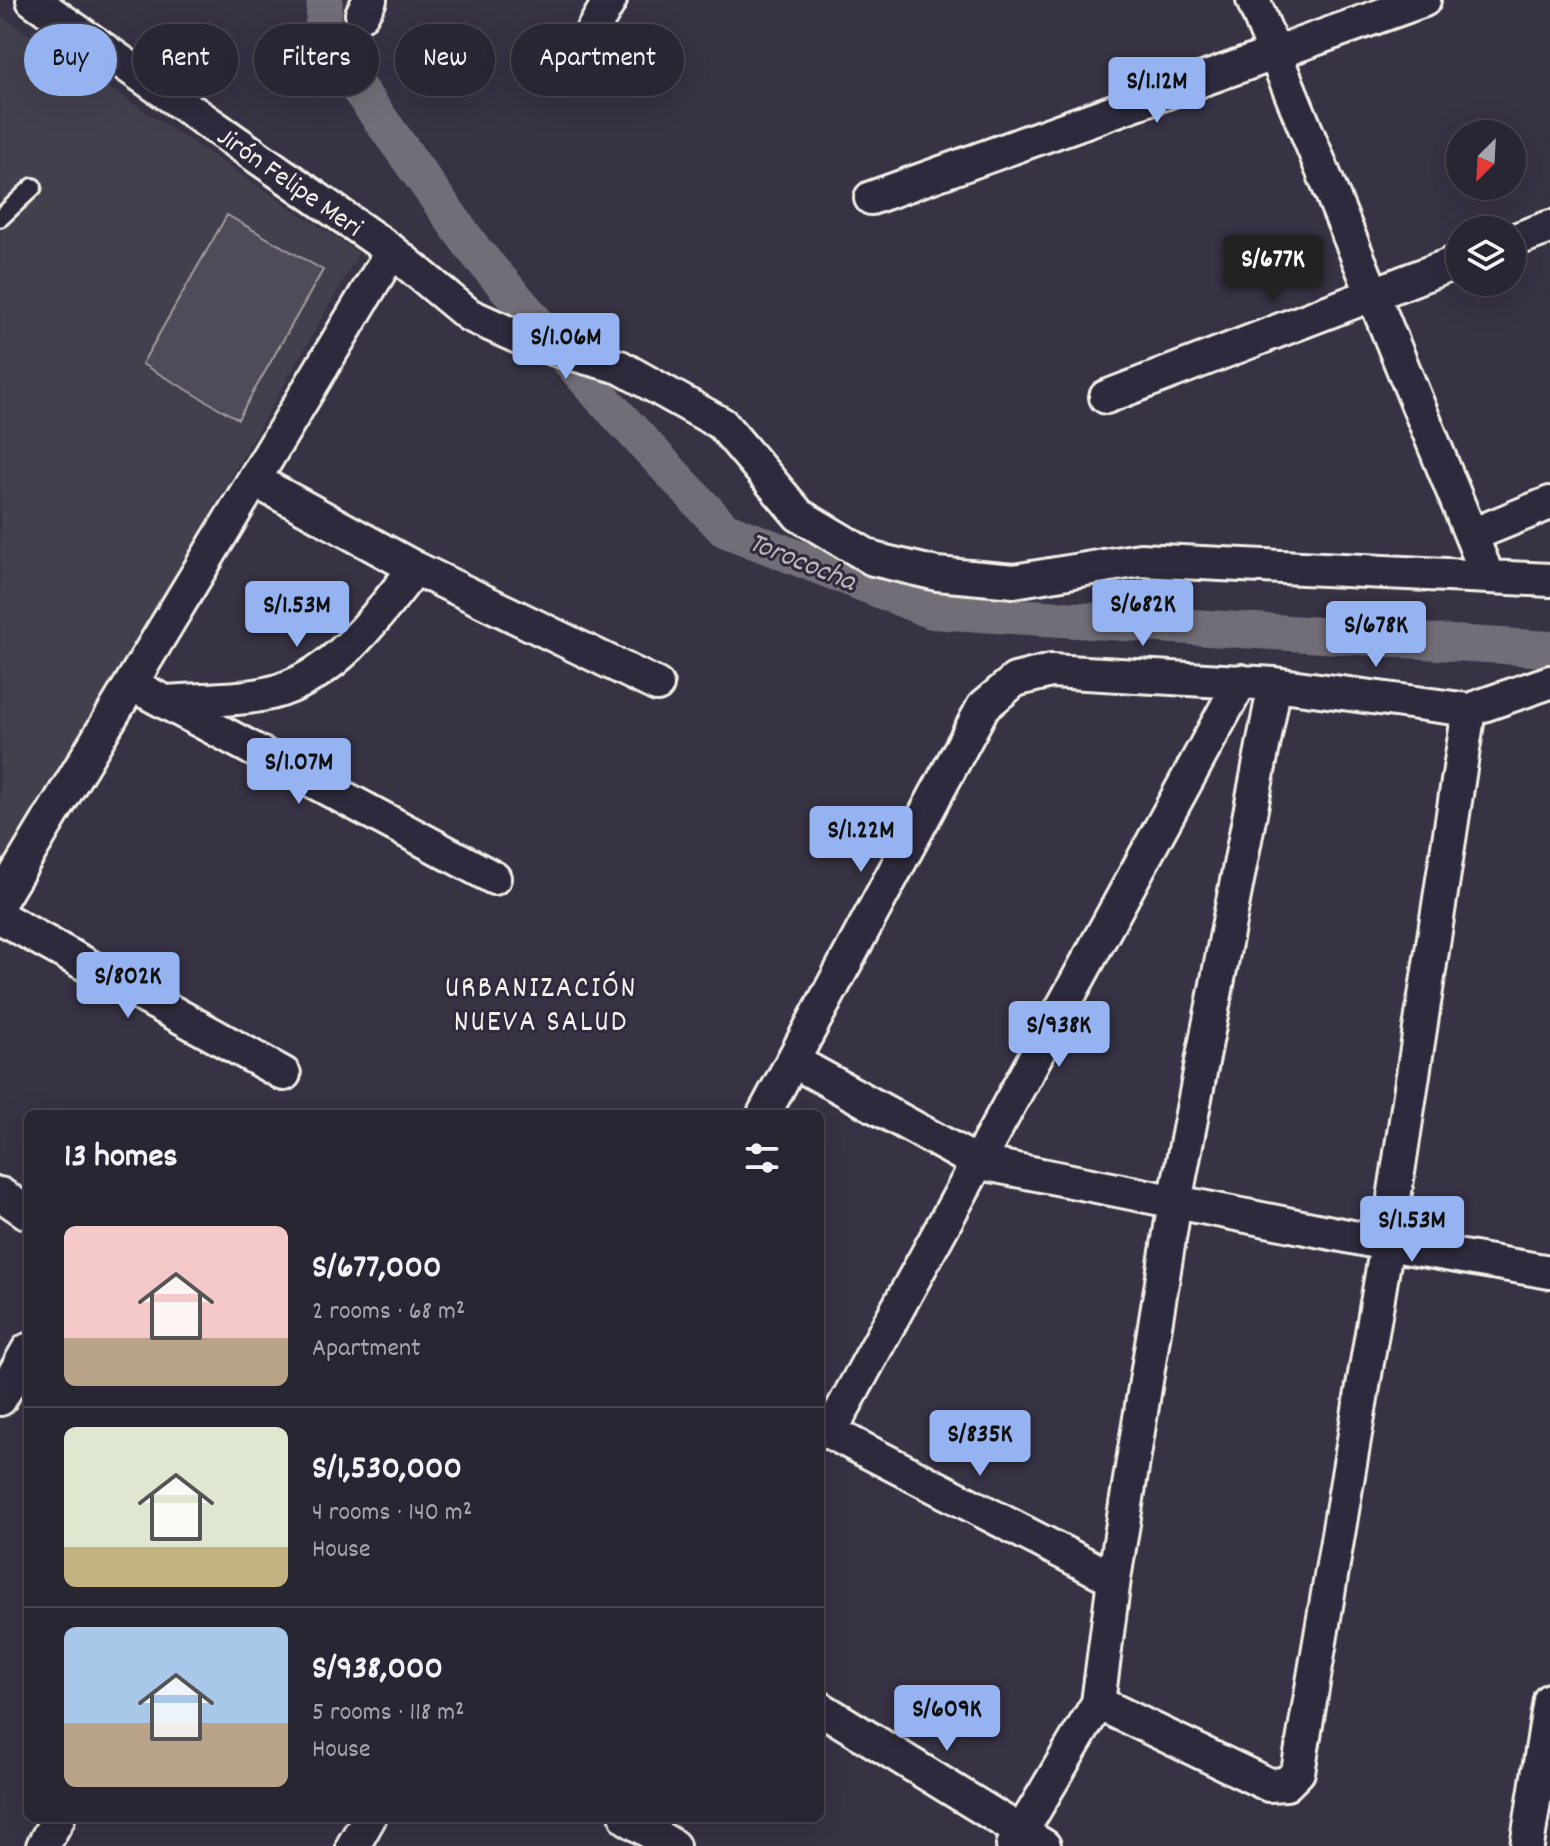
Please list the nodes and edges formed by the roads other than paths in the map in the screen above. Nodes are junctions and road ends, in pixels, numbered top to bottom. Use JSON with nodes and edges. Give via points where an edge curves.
{"nodes":[{"id":1,"x":33,"y":0,"type":"edge"},
{"id":2,"x":610,"y":0,"type":"edge"},
{"id":3,"x":1253,"y":0,"type":"edge"},
{"id":4,"x":1424,"y":0,"type":"edge"},
{"id":5,"x":596,"y":24,"type":"edge"},
{"id":6,"x":1275,"y":53,"type":"junction"},
{"id":7,"x":33,"y":187,"type":"dead end"},
{"id":8,"x":871,"y":198,"type":"dead end"},
{"id":9,"x":0,"y":218,"type":"edge"},
{"id":10,"x":1550,"y":227,"type":"edge"},
{"id":11,"x":1526,"y":236,"type":"edge"},
{"id":12,"x":392,"y":251,"type":"junction"},
{"id":13,"x":1446,"y":266,"type":"edge"},
{"id":14,"x":1373,"y":295,"type":"junction"},
{"id":15,"x":1106,"y":397,"type":"dead end"},
{"id":16,"x":254,"y":480,"type":"junction"},
{"id":17,"x":1550,"y":503,"type":"edge"},
{"id":18,"x":1472,"y":535,"type":"junction"},
{"id":19,"x":415,"y":568,"type":"junction"},
{"id":20,"x":1488,"y":577,"type":"junction"},
{"id":21,"x":1550,"y":580,"type":"edge"},
{"id":22,"x":1241,"y":681,"type":"junction"},
{"id":23,"x":1550,"y":682,"type":"edge"},
{"id":24,"x":131,"y":684,"type":"junction"},
{"id":25,"x":1275,"y":684,"type":"junction"},
{"id":26,"x":657,"y":685,"type":"dead end"},
{"id":27,"x":165,"y":702,"type":"junction"},
{"id":28,"x":1469,"y":710,"type":"junction"},
{"id":29,"x":494,"y":878,"type":"dead end"},
{"id":30,"x":0,"y":901,"type":"edge"},
{"id":31,"x":0,"y":917,"type":"edge"},
{"id":32,"x":793,"y":1061,"type":"junction"},
{"id":33,"x":284,"y":1074,"type":"dead end"},
{"id":34,"x":766,"y":1110,"type":"edge"},
{"id":35,"x":976,"y":1162,"type":"junction"},
{"id":36,"x":0,"y":1194,"type":"edge"},
{"id":37,"x":1175,"y":1202,"type":"junction"},
{"id":38,"x":24,"y":1210,"type":"edge"},
{"id":39,"x":1387,"y":1244,"type":"junction"},
{"id":40,"x":1550,"y":1272,"type":"edge"},
{"id":41,"x":24,"y":1357,"type":"edge"},
{"id":42,"x":0,"y":1399,"type":"edge"},
{"id":43,"x":825,"y":1430,"type":"edge"},
{"id":44,"x":1114,"y":1579,"type":"junction"},
{"id":45,"x":1550,"y":1700,"type":"edge"},
{"id":46,"x":1098,"y":1703,"type":"junction"},
{"id":47,"x":824,"y":1711,"type":"edge"},
{"id":48,"x":56,"y":1822,"type":"edge"},
{"id":49,"x":367,"y":1822,"type":"edge"},
{"id":50,"x":634,"y":1822,"type":"edge"},
{"id":51,"x":1026,"y":1841,"type":"edge"},
{"id":52,"x":43,"y":1846,"type":"edge"},
{"id":53,"x":353,"y":1846,"type":"edge"},
{"id":54,"x":673,"y":1846,"type":"edge"},
{"id":55,"x":1527,"y":1846,"type":"edge"}],
"edges":[{"from":1,"to":12,"type":"street","name":"Jirón Felipe Meri"},
{"from":2,"to":5,"type":"street"},
{"from":3,"to":6,"type":"street"},
{"from":4,"to":6,"type":"street"},
{"from":6,"to":8,"type":"street"},
{"from":6,"to":14,"type":"street"},
{"from":7,"to":9,"type":"lane"},
{"from":10,"to":11,"type":"street"},
{"from":12,"to":16,"type":"street"},
{"from":12,"to":20,"type":"street","name":"Jirón Felipe Meri","via":[[469,315],[527,341],[620,367],[722,424],[799,515],[873,559],[1014,581],[1140,560]]},
{"from":13,"to":14,"type":"street"},
{"from":14,"to":15,"type":"street"},
{"from":14,"to":18,"type":"street"},
{"from":16,"to":19,"type":"street"},
{"from":16,"to":24,"type":"street"},
{"from":17,"to":18,"type":"street"},
{"from":18,"to":20,"type":"street"},
{"from":19,"to":26,"type":"street"},
{"from":19,"to":27,"type":"street","via":[[363,634],[328,664],[280,690]]},
{"from":20,"to":21,"type":"street","name":"Jirón Felipe Meri"},
{"from":22,"to":25,"type":"street"},
{"from":22,"to":32,"type":"street","via":[[1051,671],[1015,680],[1004,689],[983,707]]},
{"from":22,"to":35,"type":"street"},
{"from":23,"to":28,"type":"street"},
{"from":24,"to":27,"type":"street"},
{"from":24,"to":30,"type":"street"},
{"from":25,"to":28,"type":"street"},
{"from":25,"to":37,"type":"street"},
{"from":27,"to":29,"type":"street"},
{"from":28,"to":39,"type":"street"},
{"from":31,"to":33,"type":"street"},
{"from":32,"to":34,"type":"street"},
{"from":32,"to":35,"type":"street"},
{"from":35,"to":37,"type":"street"},
{"from":35,"to":43,"type":"street"},
{"from":36,"to":38,"type":"street"},
{"from":37,"to":39,"type":"street"},
{"from":37,"to":44,"type":"street"},
{"from":39,"to":40,"type":"street"},
{"from":39,"to":46,"type":"street","via":[[1298,1772],[1286,1784],[1269,1785]]},
{"from":41,"to":42,"type":"street"},
{"from":43,"to":44,"type":"street"},
{"from":44,"to":46,"type":"street"},
{"from":45,"to":55,"type":"street"},
{"from":46,"to":51,"type":"street"},
{"from":47,"to":51,"type":"street"},
{"from":48,"to":52,"type":"street"},
{"from":49,"to":53,"type":"street"},
{"from":50,"to":54,"type":"street"}]}
